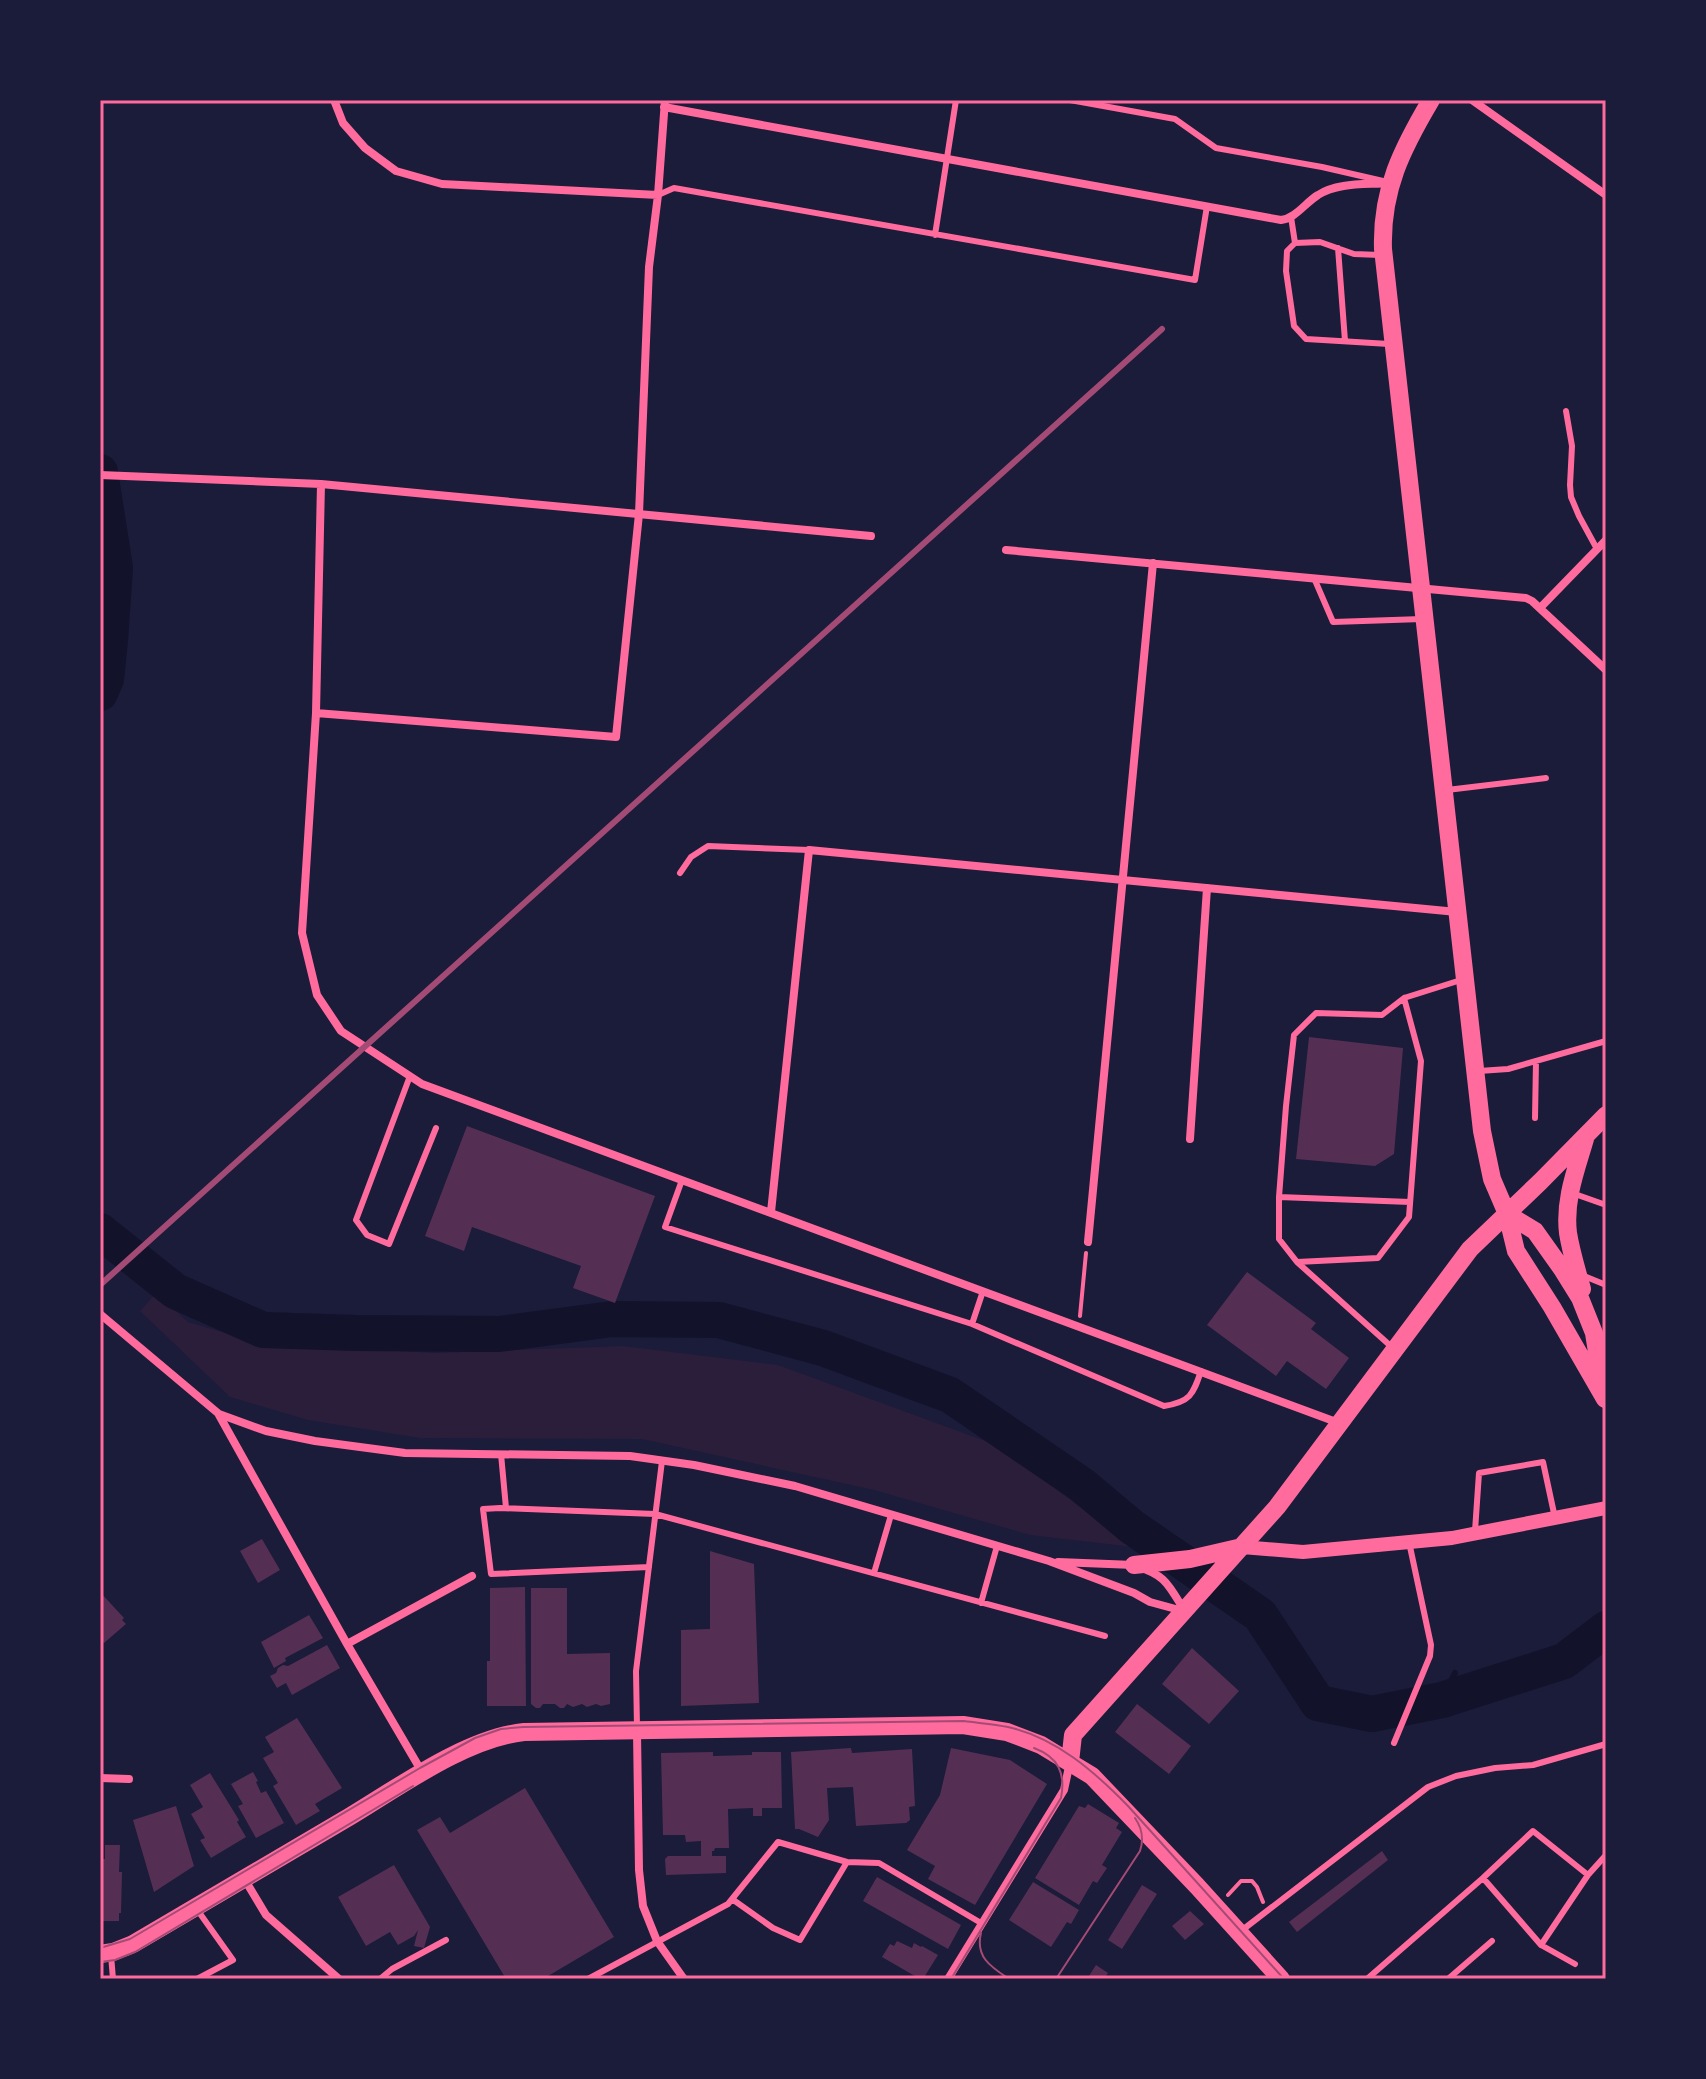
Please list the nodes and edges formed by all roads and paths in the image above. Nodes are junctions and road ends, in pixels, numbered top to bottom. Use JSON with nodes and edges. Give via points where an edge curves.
{"nodes":[{"id":1,"x":334,"y":100,"type":"edge"},
{"id":2,"x":956,"y":100,"type":"edge"},
{"id":3,"x":1070,"y":100,"type":"edge"},
{"id":4,"x":1431,"y":100,"type":"edge"},
{"id":5,"x":1472,"y":100,"type":"edge"},
{"id":6,"x":665,"y":103,"type":"edge"},
{"id":7,"x":948,"y":159,"type":"junction"},
{"id":8,"x":1390,"y":183,"type":"junction"},
{"id":9,"x":658,"y":195,"type":"junction"},
{"id":10,"x":1606,"y":195,"type":"edge"},
{"id":11,"x":1207,"y":206,"type":"junction"},
{"id":12,"x":1291,"y":217,"type":"junction"},
{"id":13,"x":935,"y":235,"type":"junction"},
{"id":14,"x":1295,"y":243,"type":"junction"},
{"id":15,"x":1338,"y":248,"type":"junction"},
{"id":16,"x":1384,"y":255,"type":"junction"},
{"id":17,"x":1345,"y":341,"type":"junction"},
{"id":18,"x":1394,"y":344,"type":"junction"},
{"id":19,"x":1566,"y":411,"type":"dead end"},
{"id":20,"x":100,"y":475,"type":"edge"},
{"id":21,"x":321,"y":484,"type":"junction"},
{"id":22,"x":639,"y":514,"type":"junction"},
{"id":23,"x":871,"y":536,"type":"dead end"},
{"id":24,"x":1606,"y":540,"type":"edge"},
{"id":25,"x":1597,"y":549,"type":"junction"},
{"id":26,"x":1006,"y":550,"type":"dead end"},
{"id":27,"x":1153,"y":563,"type":"junction"},
{"id":28,"x":1314,"y":578,"type":"junction"},
{"id":29,"x":1421,"y":588,"type":"junction"},
{"id":30,"x":1540,"y":608,"type":"junction"},
{"id":31,"x":1425,"y":619,"type":"junction"},
{"id":32,"x":1606,"y":670,"type":"edge"},
{"id":33,"x":316,"y":713,"type":"junction"},
{"id":34,"x":1546,"y":778,"type":"dead end"},
{"id":35,"x":1444,"y":791,"type":"junction"},
{"id":36,"x":809,"y":850,"type":"junction"},
{"id":37,"x":680,"y":873,"type":"dead end"},
{"id":38,"x":1123,"y":880,"type":"junction"},
{"id":39,"x":1207,"y":888,"type":"junction"},
{"id":40,"x":1457,"y":912,"type":"junction"},
{"id":41,"x":1465,"y":979,"type":"junction"},
{"id":42,"x":1404,"y":998,"type":"junction"},
{"id":43,"x":1606,"y":1041,"type":"edge"},
{"id":44,"x":1536,"y":1061,"type":"junction"},
{"id":45,"x":1475,"y":1071,"type":"junction"},
{"id":46,"x":410,"y":1076,"type":"junction"},
{"id":47,"x":1606,"y":1115,"type":"edge"},
{"id":48,"x":1535,"y":1118,"type":"dead end"},
{"id":49,"x":436,"y":1128,"type":"dead end"},
{"id":50,"x":1586,"y":1135,"type":"junction"},
{"id":51,"x":1190,"y":1139,"type":"dead end"},
{"id":52,"x":682,"y":1180,"type":"junction"},
{"id":53,"x":1570,"y":1192,"type":"junction"},
{"id":54,"x":1279,"y":1197,"type":"junction"},
{"id":55,"x":1410,"y":1202,"type":"junction"},
{"id":56,"x":1606,"y":1205,"type":"edge"},
{"id":57,"x":771,"y":1212,"type":"junction"},
{"id":58,"x":1507,"y":1214,"type":"junction"},
{"id":59,"x":1088,"y":1242,"type":"dead end"},
{"id":60,"x":1085,"y":1262,"type":"dead end"},
{"id":61,"x":1297,"y":1262,"type":"junction"},
{"id":62,"x":1578,"y":1273,"type":"junction"},
{"id":63,"x":1606,"y":1285,"type":"edge"},
{"id":64,"x":983,"y":1291,"type":"junction"},
{"id":65,"x":100,"y":1314,"type":"edge"},
{"id":66,"x":1588,"y":1315,"type":"junction"},
{"id":67,"x":972,"y":1324,"type":"junction"},
{"id":68,"x":1079,"y":1326,"type":"junction"},
{"id":69,"x":1394,"y":1350,"type":"junction"},
{"id":70,"x":1201,"y":1371,"type":"junction"},
{"id":71,"x":1605,"y":1402,"type":"edge"},
{"id":72,"x":219,"y":1414,"type":"junction"},
{"id":73,"x":1340,"y":1423,"type":"junction"},
{"id":74,"x":501,"y":1454,"type":"junction"},
{"id":75,"x":662,"y":1461,"type":"junction"},
{"id":76,"x":506,"y":1508,"type":"junction"},
{"id":77,"x":1606,"y":1508,"type":"edge"},
{"id":78,"x":655,"y":1514,"type":"junction"},
{"id":79,"x":891,"y":1515,"type":"junction"},
{"id":80,"x":1555,"y":1518,"type":"junction"},
{"id":81,"x":1475,"y":1535,"type":"junction"},
{"id":82,"x":1409,"y":1542,"type":"junction"},
{"id":83,"x":997,"y":1546,"type":"junction"},
{"id":84,"x":1242,"y":1547,"type":"junction"},
{"id":85,"x":1049,"y":1561,"type":"junction"},
{"id":86,"x":1134,"y":1565,"type":"junction"},
{"id":87,"x":649,"y":1567,"type":"junction"},
{"id":88,"x":874,"y":1573,"type":"junction"},
{"id":89,"x":491,"y":1574,"type":"junction"},
{"id":90,"x":472,"y":1576,"type":"joint"},
{"id":91,"x":981,"y":1603,"type":"junction"},
{"id":92,"x":1185,"y":1611,"type":"junction"},
{"id":93,"x":1105,"y":1636,"type":"dead end"},
{"id":94,"x":347,"y":1644,"type":"junction"},
{"id":95,"x":637,"y":1732,"type":"junction"},
{"id":96,"x":1394,"y":1743,"type":"dead end"},
{"id":97,"x":1606,"y":1744,"type":"edge"},
{"id":98,"x":1070,"y":1762,"type":"junction"},
{"id":99,"x":423,"y":1773,"type":"junction"},
{"id":100,"x":100,"y":1778,"type":"edge"},
{"id":101,"x":129,"y":1779,"type":"dead end"},
{"id":102,"x":1606,"y":1855,"type":"edge"},
{"id":103,"x":847,"y":1862,"type":"junction"},
{"id":104,"x":1588,"y":1875,"type":"junction"},
{"id":105,"x":1483,"y":1878,"type":"junction"},
{"id":106,"x":244,"y":1879,"type":"junction"},
{"id":107,"x":732,"y":1899,"type":"junction"},
{"id":108,"x":196,"y":1907,"type":"junction"},
{"id":109,"x":1217,"y":1908,"type":"junction"},
{"id":110,"x":1267,"y":1912,"type":"junction"},
{"id":111,"x":981,"y":1923,"type":"junction"},
{"id":112,"x":1239,"y":1933,"type":"junction"},
{"id":113,"x":446,"y":1940,"type":"dead end"},
{"id":114,"x":657,"y":1941,"type":"junction"},
{"id":115,"x":1492,"y":1941,"type":"dead end"},
{"id":116,"x":1541,"y":1945,"type":"junction"},
{"id":117,"x":105,"y":1953,"type":"edge"},
{"id":118,"x":1575,"y":1964,"type":"dead end"},
{"id":119,"x":330,"y":1971,"type":"junction"},
{"id":120,"x":113,"y":1979,"type":"edge"},
{"id":121,"x":197,"y":1979,"type":"edge"},
{"id":122,"x":321,"y":1979,"type":"edge"},
{"id":123,"x":339,"y":1979,"type":"edge"},
{"id":124,"x":380,"y":1979,"type":"edge"},
{"id":125,"x":588,"y":1979,"type":"edge"},
{"id":126,"x":684,"y":1979,"type":"edge"},
{"id":127,"x":948,"y":1979,"type":"edge"},
{"id":128,"x":1281,"y":1979,"type":"edge"},
{"id":129,"x":1367,"y":1979,"type":"edge"},
{"id":130,"x":1448,"y":1979,"type":"edge"}],
"edges":[{"from":1,"to":9,"type":"street","via":[[343,123],[365,148],[396,171],[426,180]]},
{"from":2,"to":7,"type":"lane"},
{"from":3,"to":8,"type":"lane","via":[[1175,119],[1216,148]]},
{"from":4,"to":8,"type":"main road"},
{"from":5,"to":10,"type":"street"},
{"from":6,"to":7,"type":"street"},
{"from":6,"to":9,"type":"street"},
{"from":7,"to":11,"type":"street"},
{"from":7,"to":13,"type":"lane"},
{"from":8,"to":12,"type":"street","via":[[1329,190]]},
{"from":8,"to":16,"type":"main road"},
{"from":9,"to":13,"type":"lane","via":[[674,188]]},
{"from":9,"to":22,"type":"street","via":[[649,267]]},
{"from":11,"to":12,"type":"street","via":[[1281,220]]},
{"from":11,"to":13,"type":"lane","via":[[1195,280]]},
{"from":12,"to":14,"type":"lane"},
{"from":14,"to":15,"type":"lane"},
{"from":14,"to":17,"type":"lane","via":[[1287,251],[1286,271],[1294,326],[1306,339]]},
{"from":15,"to":16,"type":"lane"},
{"from":15,"to":17,"type":"lane"},
{"from":16,"to":18,"type":"main road"},
{"from":17,"to":18,"type":"lane"},
{"from":18,"to":29,"type":"main road"},
{"from":19,"to":25,"type":"lane","via":[[1571,497]]},
{"from":20,"to":21,"type":"street"},
{"from":21,"to":22,"type":"street"},
{"from":21,"to":33,"type":"street"},
{"from":22,"to":23,"type":"street"},
{"from":22,"to":33,"type":"street","via":[[616,737]]},
{"from":24,"to":25,"type":"street"},
{"from":25,"to":30,"type":"street"},
{"from":26,"to":27,"type":"street"},
{"from":27,"to":28,"type":"street"},
{"from":27,"to":38,"type":"street"},
{"from":28,"to":29,"type":"street"},
{"from":28,"to":31,"type":"lane","via":[[1333,622]]},
{"from":29,"to":30,"type":"street","via":[[1526,598]]},
{"from":29,"to":31,"type":"main road"},
{"from":30,"to":32,"type":"street"},
{"from":31,"to":35,"type":"main road"},
{"from":33,"to":46,"type":"street","via":[[302,933],[317,995],[341,1031]]},
{"from":34,"to":35,"type":"lane"},
{"from":35,"to":40,"type":"main road"},
{"from":36,"to":37,"type":"lane","via":[[708,846]]},
{"from":36,"to":38,"type":"street"},
{"from":36,"to":57,"type":"street"},
{"from":38,"to":39,"type":"street"},
{"from":38,"to":59,"type":"street"},
{"from":39,"to":40,"type":"street"},
{"from":39,"to":51,"type":"street"},
{"from":40,"to":41,"type":"main road"},
{"from":41,"to":42,"type":"lane"},
{"from":41,"to":45,"type":"main road"},
{"from":42,"to":54,"type":"lane","via":[[1382,1015],[1316,1013],[1294,1035]]},
{"from":42,"to":55,"type":"lane","via":[[1421,1061]]},
{"from":43,"to":44,"type":"lane"},
{"from":44,"to":45,"type":"lane"},
{"from":44,"to":48,"type":"lane"},
{"from":45,"to":58,"type":"main road","via":[[1488,1163]]},
{"from":46,"to":49,"type":"lane","via":[[356,1220],[367,1235],[389,1244]]},
{"from":46,"to":52,"type":"street"},
{"from":47,"to":50,"type":"main road"},
{"from":50,"to":53,"type":"main road"},
{"from":50,"to":58,"type":"main road"},
{"from":52,"to":57,"type":"street"},
{"from":52,"to":67,"type":"lane","via":[[665,1227]]},
{"from":53,"to":56,"type":"lane"},
{"from":53,"to":62,"type":"main road","via":[[1568,1234]]},
{"from":54,"to":55,"type":"lane"},
{"from":54,"to":61,"type":"lane","via":[[1279,1239]]},
{"from":55,"to":61,"type":"lane","via":[[1409,1217],[1378,1258]]},
{"from":57,"to":64,"type":"street"},
{"from":58,"to":66,"type":"main road","via":[[1535,1231]]},
{"from":58,"to":69,"type":"main road","via":[[1470,1249]]},
{"from":58,"to":71,"type":"main road","via":[[1516,1251]]},
{"from":60,"to":68,"type":"path"},
{"from":61,"to":69,"type":"lane"},
{"from":62,"to":63,"type":"lane"},
{"from":62,"to":66,"type":"main road"},
{"from":64,"to":67,"type":"lane"},
{"from":64,"to":68,"type":"street"},
{"from":65,"to":72,"type":"street"},
{"from":66,"to":71,"type":"main road","via":[[1598,1336]]},
{"from":67,"to":70,"type":"lane","via":[[1164,1406],[1194,1393]]},
{"from":68,"to":70,"type":"street"},
{"from":69,"to":73,"type":"main road"},
{"from":70,"to":73,"type":"street"},
{"from":72,"to":74,"type":"street","via":[[266,1431],[330,1443],[405,1453]]},
{"from":72,"to":94,"type":"street"},
{"from":73,"to":84,"type":"main road"},
{"from":74,"to":75,"type":"street"},
{"from":74,"to":76,"type":"lane"},
{"from":75,"to":78,"type":"lane"},
{"from":75,"to":79,"type":"street","via":[[795,1486]]},
{"from":76,"to":78,"type":"lane"},
{"from":76,"to":89,"type":"lane","via":[[483,1509]]},
{"from":77,"to":80,"type":"street"},
{"from":78,"to":87,"type":"lane"},
{"from":78,"to":88,"type":"lane"},
{"from":79,"to":83,"type":"street"},
{"from":79,"to":88,"type":"lane"},
{"from":80,"to":81,"type":"street"},
{"from":80,"to":81,"type":"lane","via":[[1543,1462],[1479,1473]]},
{"from":81,"to":82,"type":"street"},
{"from":82,"to":84,"type":"street","via":[[1303,1552]]},
{"from":82,"to":96,"type":"lane","via":[[1430,1656]]},
{"from":83,"to":85,"type":"street"},
{"from":83,"to":91,"type":"lane"},
{"from":84,"to":86,"type":"main road"},
{"from":84,"to":92,"type":"main road"},
{"from":85,"to":86,"type":"street"},
{"from":85,"to":92,"type":"street"},
{"from":86,"to":92,"type":"street","via":[[1165,1580]]},
{"from":87,"to":89,"type":"lane"},
{"from":87,"to":95,"type":"lane","via":[[636,1671]]},
{"from":88,"to":91,"type":"lane"},
{"from":89,"to":90,"type":"lane"},
{"from":90,"to":94,"type":"street"},
{"from":91,"to":93,"type":"lane"},
{"from":92,"to":98,"type":"main road","via":[[1073,1735]]},
{"from":94,"to":99,"type":"street"},
{"from":95,"to":98,"type":"main road","via":[[963,1725],[1007,1732]]},
{"from":95,"to":99,"type":"main road","via":[[503,1734]]},
{"from":95,"to":114,"type":"street","via":[[639,1870],[643,1906]]},
{"from":97,"to":110,"type":"lane","via":[[1533,1765],[1456,1776],[1428,1787]]},
{"from":98,"to":109,"type":"main road","via":[[1092,1776]]},
{"from":98,"to":111,"type":"street","via":[[1064,1790]]},
{"from":99,"to":106,"type":"main road"},
{"from":100,"to":101,"type":"street"},
{"from":102,"to":104,"type":"lane"},
{"from":103,"to":107,"type":"lane","via":[[778,1842]]},
{"from":103,"to":107,"type":"lane","via":[[800,1940]]},
{"from":103,"to":111,"type":"lane","via":[[879,1863]]},
{"from":104,"to":105,"type":"lane","via":[[1533,1831]]},
{"from":104,"to":116,"type":"lane"},
{"from":105,"to":116,"type":"lane"},
{"from":105,"to":129,"type":"lane"},
{"from":106,"to":108,"type":"main road"},
{"from":106,"to":119,"type":"street","via":[[266,1915]]},
{"from":107,"to":114,"type":"lane"},
{"from":108,"to":117,"type":"main road","via":[[133,1944]]},
{"from":108,"to":121,"type":"lane","via":[[233,1960]]},
{"from":109,"to":110,"type":"path","via":[[1236,1884],[1247,1880],[1255,1883]]},
{"from":109,"to":112,"type":"main road"},
{"from":110,"to":112,"type":"lane"},
{"from":111,"to":127,"type":"street"},
{"from":112,"to":128,"type":"main road"},
{"from":113,"to":124,"type":"lane"},
{"from":114,"to":125,"type":"lane"},
{"from":114,"to":126,"type":"street"},
{"from":115,"to":130,"type":"lane"},
{"from":116,"to":118,"type":"lane"},
{"from":117,"to":120,"type":"lane"},
{"from":119,"to":122,"type":"lane"},
{"from":119,"to":123,"type":"street"}]}
